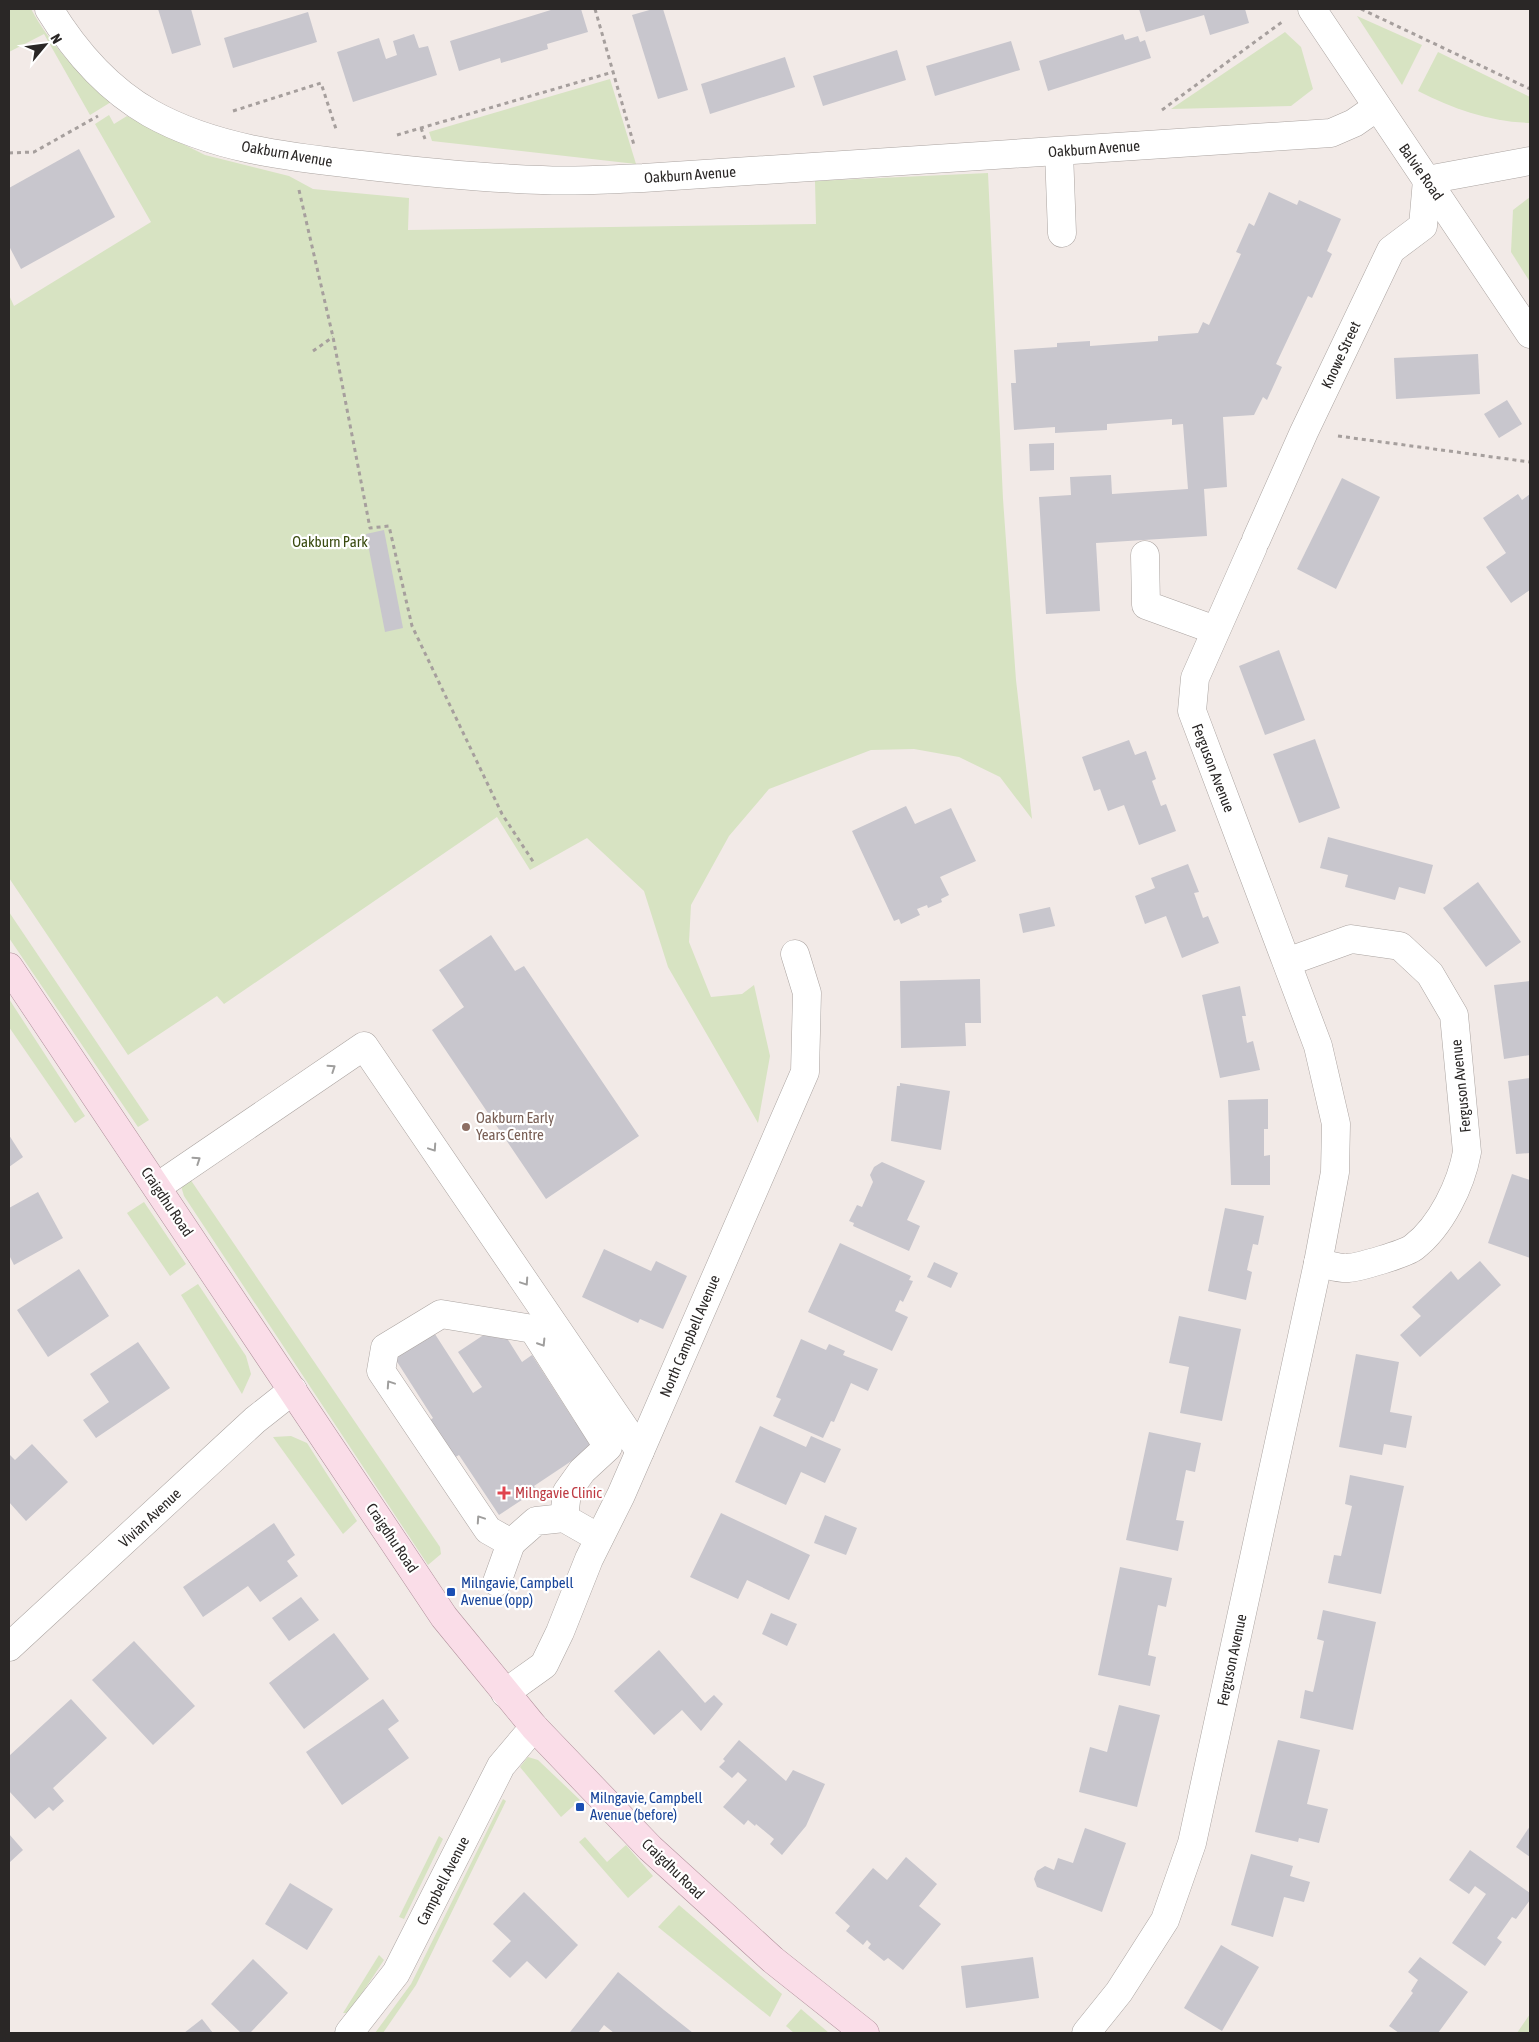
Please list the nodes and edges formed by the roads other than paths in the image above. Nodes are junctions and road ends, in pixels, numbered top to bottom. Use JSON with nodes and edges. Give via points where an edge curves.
{"nodes":[{"id":1,"x":49,"y":9,"type":"edge"},
{"id":2,"x":1312,"y":9,"type":"edge"},
{"id":3,"x":1377,"y":107,"type":"junction"},
{"id":4,"x":1058,"y":152,"type":"junction"},
{"id":5,"x":1530,"y":161,"type":"edge"},
{"id":6,"x":1427,"y":180,"type":"junction"},
{"id":7,"x":1062,"y":233,"type":"dead end"},
{"id":8,"x":1530,"y":334,"type":"edge"},
{"id":9,"x":1254,"y":543,"type":"joint"},
{"id":10,"x":1144,"y":555,"type":"dead end"},
{"id":11,"x":1215,"y":630,"type":"junction"},
{"id":12,"x":795,"y":954,"type":"dead end"},
{"id":13,"x":1287,"y":962,"type":"junction"},
{"id":14,"x":9,"y":967,"type":"edge"},
{"id":15,"x":157,"y":1187,"type":"junction"},
{"id":16,"x":1318,"y":1262,"type":"junction"},
{"id":17,"x":293,"y":1390,"type":"junction"},
{"id":18,"x":640,"y":1450,"type":"junction"},
{"id":19,"x":564,"y":1518,"type":"junction"},
{"id":20,"x":599,"y":1538,"type":"junction"},
{"id":21,"x":511,"y":1543,"type":"junction"},
{"id":22,"x":497,"y":1582,"type":"dead end"},
{"id":23,"x":9,"y":1648,"type":"edge"},
{"id":24,"x":505,"y":1693,"type":"junction"},
{"id":25,"x":534,"y":1727,"type":"junction"},
{"id":26,"x":349,"y":2033,"type":"edge"},
{"id":27,"x":865,"y":2033,"type":"edge"},
{"id":28,"x":1086,"y":2033,"type":"edge"}],
"edges":[{"from":1,"to":4,"type":"street","name":"Oakburn Avenue","via":[[84,58],[127,98],[151,114],[214,141],[292,157],[430,173],[543,180],[644,178]]},
{"from":2,"to":3,"type":"street","name":"Balvie Road"},
{"from":3,"to":4,"type":"street","name":"Oakburn Avenue","via":[[1354,123],[1331,133]]},
{"from":3,"to":6,"type":"street","name":"Balvie Road"},
{"from":4,"to":7,"type":"street"},
{"from":5,"to":6,"type":"street"},
{"from":6,"to":8,"type":"street","name":"Balvie Road"},
{"from":6,"to":9,"type":"street","name":"Knowe Street","via":[[1423,226],[1391,250]]},
{"from":9,"to":11,"type":"street","name":"Ferguson Avenue"},
{"from":10,"to":11,"type":"street","via":[[1146,605]]},
{"from":11,"to":13,"type":"street","name":"Ferguson Avenue","via":[[1195,678],[1192,711]]},
{"from":12,"to":18,"type":"street","name":"North Campbell Avenue","via":[[807,993],[805,1072]]},
{"from":13,"to":16,"type":"street","name":"Ferguson Avenue","via":[[1318,1046],[1336,1124],[1335,1172]]},
{"from":13,"to":16,"type":"street","name":"Ferguson Avenue","via":[[1351,939],[1400,946],[1430,974],[1454,1015],[1467,1152],[1463,1173],[1444,1213],[1413,1248],[1347,1268]]},
{"from":14,"to":15,"type":"main road","name":"Craigdhu Road"},
{"from":15,"to":17,"type":"main road","name":"Craigdhu Road"},
{"from":15,"to":18,"type":"street","one_way":true,"via":[[364,1046]]},
{"from":16,"to":28,"type":"street","name":"Ferguson Avenue","via":[[1192,1843],[1165,1920],[1119,1992]]},
{"from":17,"to":23,"type":"street","name":"Vivian Avenue","via":[[255,1420]]},
{"from":17,"to":24,"type":"main road","name":"Craigdhu Road","via":[[444,1617]]},
{"from":18,"to":20,"type":"street","name":"North Campbell Avenue"},
{"from":19,"to":20,"type":"street"},
{"from":19,"to":21,"type":"street","via":[[536,1521]]},
{"from":21,"to":19,"type":"street","one_way":true,"via":[[488,1530],[380,1371],[385,1348],[441,1314],[533,1328],[608,1446],[582,1470],[567,1492]]},
{"from":20,"to":24,"type":"street","name":"North Campbell Avenue","via":[[544,1665]]},
{"from":21,"to":22,"type":"street"},
{"from":24,"to":25,"type":"main road","name":"Craigdhu Road"},
{"from":25,"to":26,"type":"street","name":"Campbell Avenue","via":[[501,1766],[396,1973]]},
{"from":25,"to":27,"type":"main road","name":"Craigdhu Road","via":[[650,1848],[724,1918]]}]}
